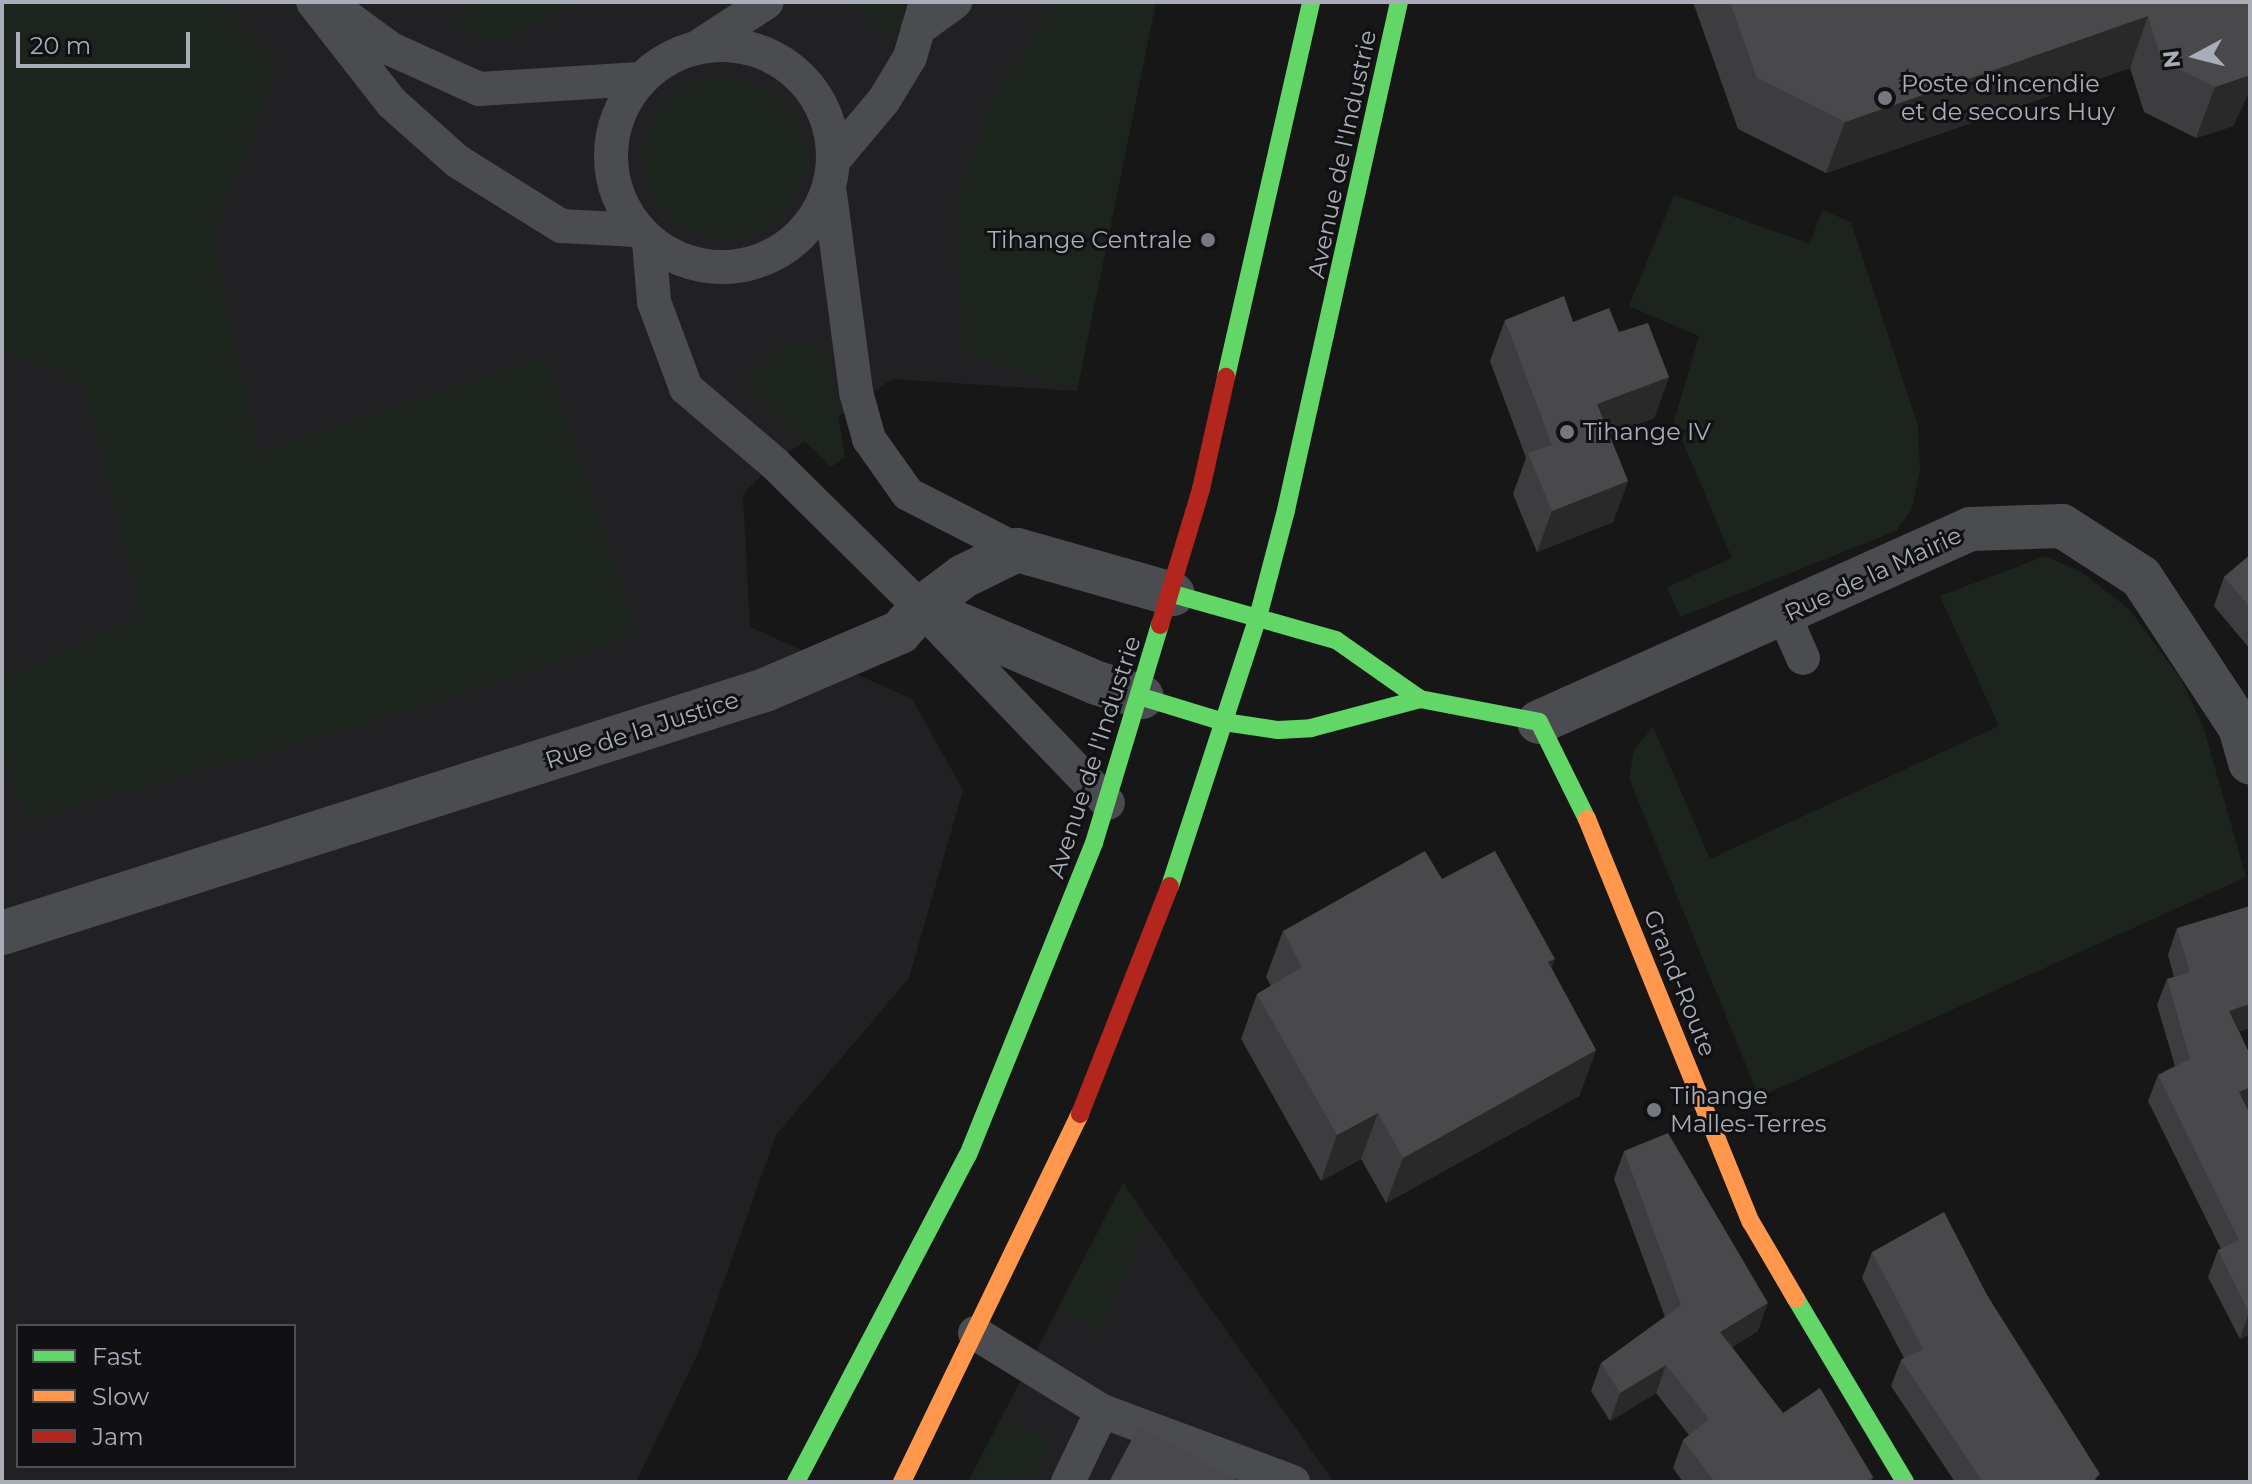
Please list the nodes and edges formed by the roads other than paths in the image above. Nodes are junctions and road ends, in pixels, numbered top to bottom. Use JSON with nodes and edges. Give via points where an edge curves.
{"nodes":[{"id":1,"x":313,"y":2,"type":"edge"},
{"id":2,"x":326,"y":2,"type":"edge"},
{"id":3,"x":767,"y":2,"type":"edge"},
{"id":4,"x":955,"y":2,"type":"edge"},
{"id":5,"x":1311,"y":2,"type":"edge"},
{"id":6,"x":1399,"y":2,"type":"edge"},
{"id":7,"x":922,"y":15,"type":"edge"},
{"id":8,"x":702,"y":44,"type":"junction"},
{"id":9,"x":639,"y":79,"type":"junction"},
{"id":10,"x":837,"y":156,"type":"junction"},
{"id":11,"x":830,"y":194,"type":"junction"},
{"id":12,"x":642,"y":236,"type":"junction"},
{"id":13,"x":1017,"y":550,"type":"junction"},
{"id":14,"x":1173,"y":594,"type":"junction"},
{"id":15,"x":921,"y":608,"type":"junction"},
{"id":16,"x":1784,"y":615,"type":"junction"},
{"id":17,"x":1258,"y":617,"type":"junction"},
{"id":18,"x":1803,"y":658,"type":"dead end"},
{"id":19,"x":1142,"y":697,"type":"junction"},
{"id":20,"x":1420,"y":699,"type":"junction"},
{"id":21,"x":1224,"y":722,"type":"junction"},
{"id":22,"x":1539,"y":722,"type":"junction"},
{"id":23,"x":2250,"y":763,"type":"edge"},
{"id":24,"x":1108,"y":803,"type":"junction"},
{"id":25,"x":2,"y":933,"type":"edge"},
{"id":26,"x":975,"y":1333,"type":"junction"},
{"id":27,"x":1102,"y":1411,"type":"junction"},
{"id":28,"x":796,"y":1482,"type":"edge"},
{"id":29,"x":902,"y":1482,"type":"edge"},
{"id":30,"x":1068,"y":1482,"type":"edge"},
{"id":31,"x":1293,"y":1482,"type":"edge"},
{"id":32,"x":1905,"y":1482,"type":"edge"}],
"edges":[{"from":1,"to":12,"type":"lane","via":[[392,103],[457,161],[561,226]]},
{"from":2,"to":9,"type":"lane","via":[[391,49],[479,89]]},
{"from":3,"to":8,"type":"lane"},
{"from":4,"to":7,"type":"lane"},
{"from":5,"to":14,"type":"main road","name":"Avenue de l'Industrie"},
{"from":6,"to":17,"type":"main road","name":"Avenue de l'Industrie","via":[[1342,272]]},
{"from":7,"to":10,"type":"lane","via":[[910,57],[884,100]]},
{"from":8,"to":9,"type":"lane"},
{"from":8,"to":10,"type":"lane","via":[[753,46],[816,91]]},
{"from":9,"to":12,"type":"lane","via":[[610,141],[619,203]]},
{"from":10,"to":11,"type":"lane"},
{"from":11,"to":12,"type":"lane","via":[[818,219],[758,264],[694,266]]},
{"from":11,"to":13,"type":"lane","via":[[856,392],[869,439],[908,494]]},
{"from":12,"to":15,"type":"lane","via":[[654,302],[686,388],[774,463]]},
{"from":13,"to":14,"type":"street"},
{"from":13,"to":15,"type":"street","name":"Rue de la Justice","via":[[964,576]]},
{"from":14,"to":17,"type":"main road"},
{"from":14,"to":19,"type":"main road","name":"Avenue de l'Industrie"},
{"from":15,"to":19,"type":"street"},
{"from":15,"to":24,"type":"lane"},
{"from":15,"to":25,"type":"street","name":"Rue de la Justice","via":[[900,632],[765,690]]},
{"from":16,"to":18,"type":"lane"},
{"from":16,"to":22,"type":"street","name":"Rue de la Mairie"},
{"from":16,"to":23,"type":"street","name":"Rue de la Mairie","via":[[1970,529],[2062,526],[2141,577],[2240,727]]},
{"from":17,"to":20,"type":"main road","via":[[1336,640]]},
{"from":17,"to":21,"type":"main road","name":"Avenue de l'Industrie"},
{"from":19,"to":21,"type":"main road"},
{"from":19,"to":24,"type":"main road","name":"Avenue de l'Industrie"},
{"from":20,"to":21,"type":"main road","via":[[1311,728],[1278,730]]},
{"from":20,"to":22,"type":"main road"},
{"from":21,"to":26,"type":"main road","name":"Avenue de l'Industrie","via":[[1175,873],[1068,1143]]},
{"from":22,"to":32,"type":"main road","name":"Grand-Route","via":[[1589,824],[1751,1222]]},
{"from":24,"to":28,"type":"main road","name":"Avenue de l'Industrie","via":[[968,1155]]},
{"from":26,"to":27,"type":"lane"},
{"from":26,"to":29,"type":"main road","name":"Avenue de l'Industrie"},
{"from":27,"to":30,"type":"lane"},
{"from":27,"to":31,"type":"lane"}]}
